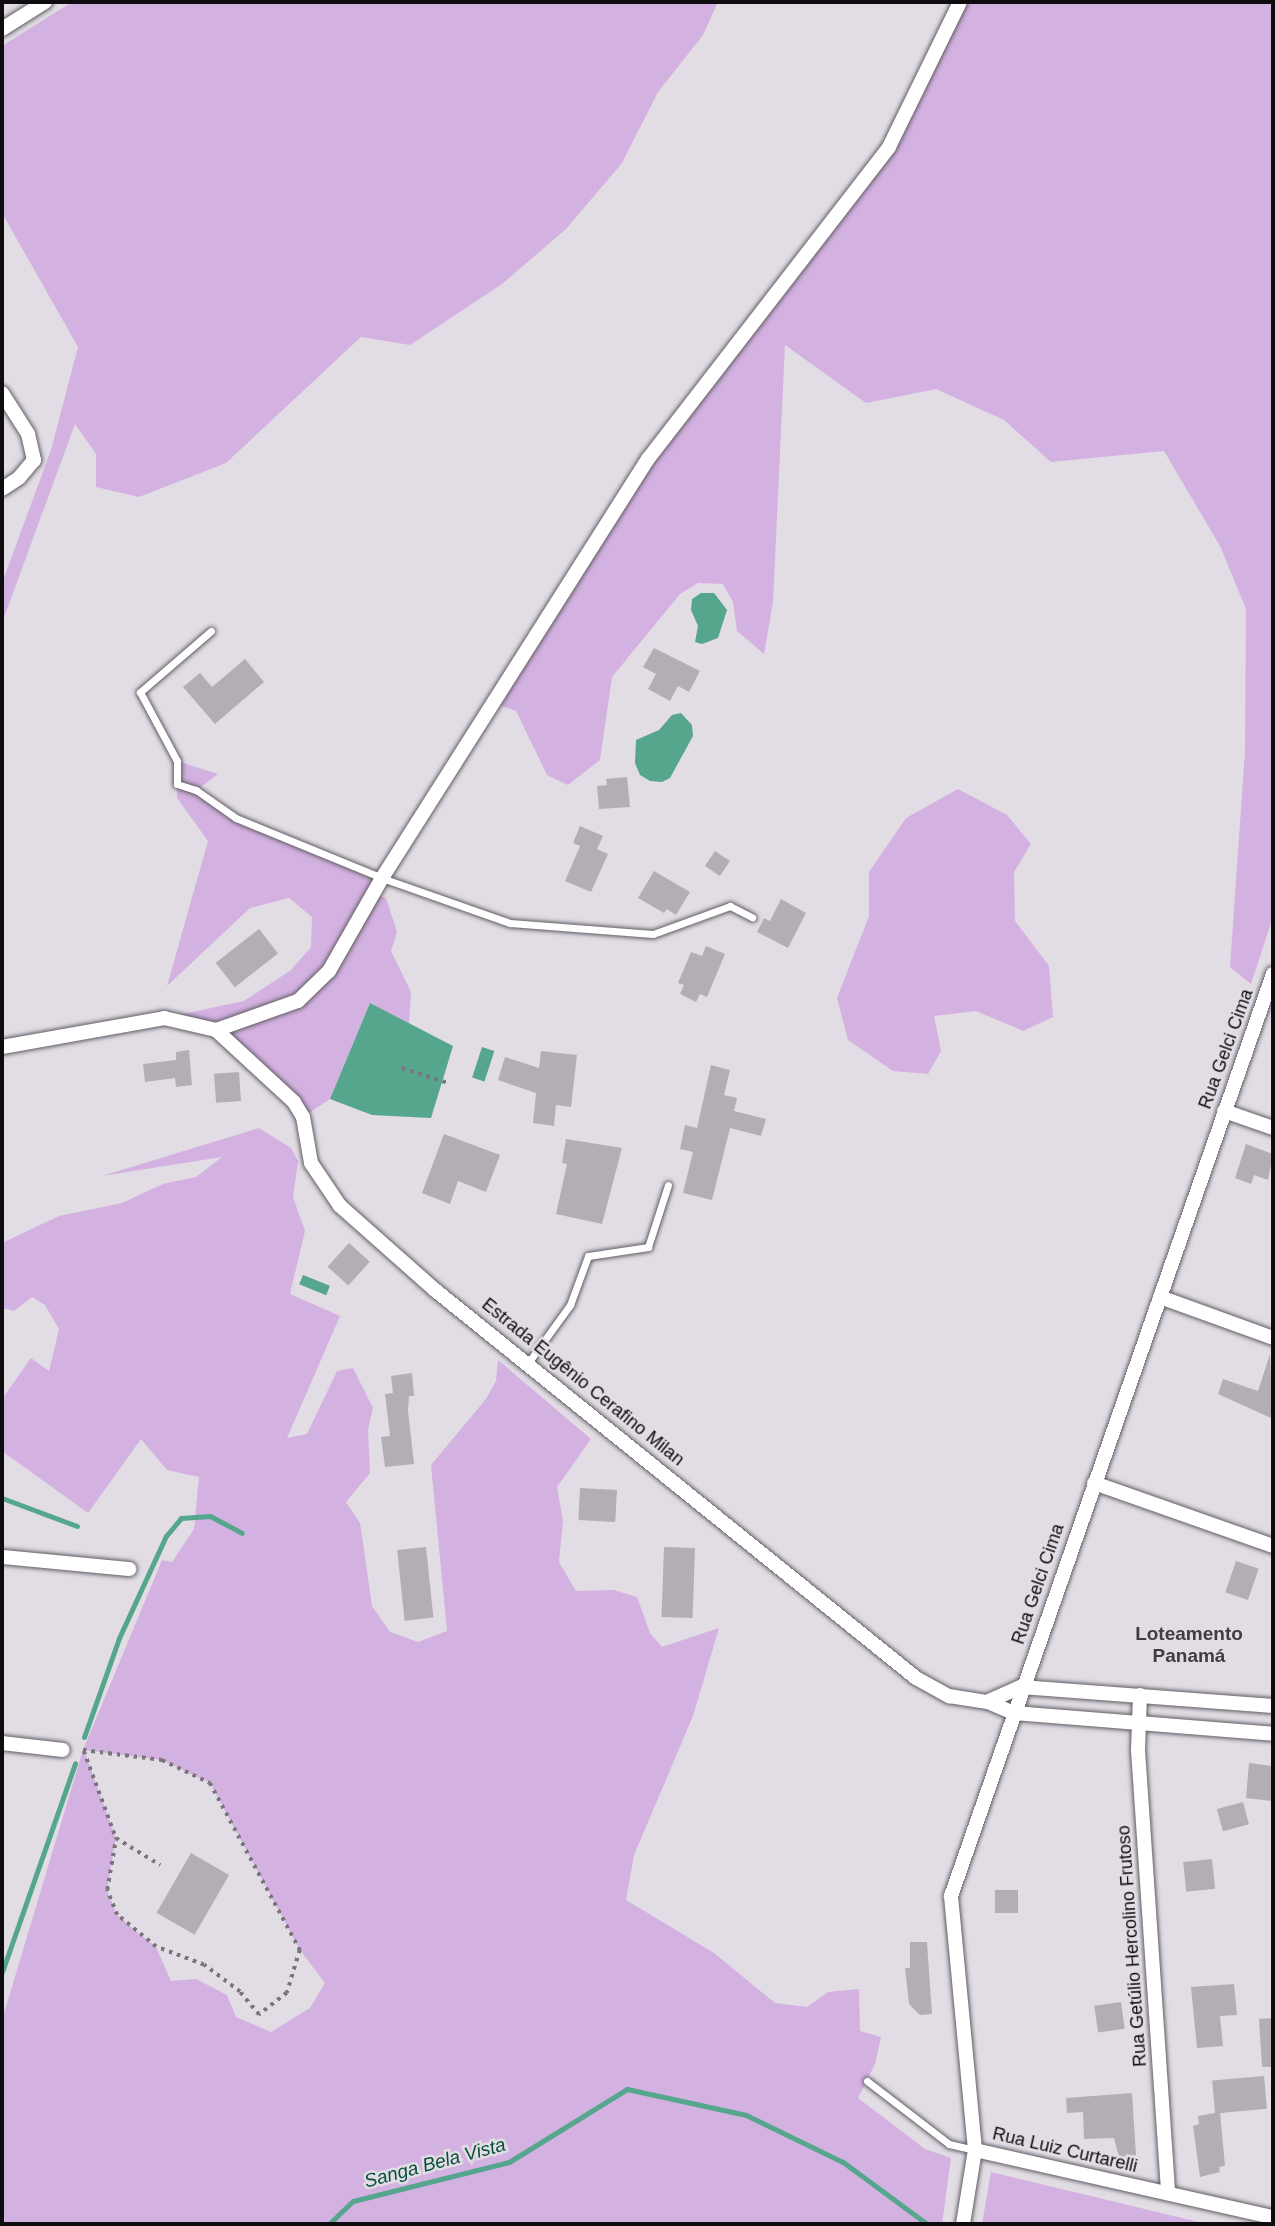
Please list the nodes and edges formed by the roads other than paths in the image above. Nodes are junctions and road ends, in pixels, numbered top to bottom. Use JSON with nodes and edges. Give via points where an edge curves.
{"nodes":[{"id":1,"x":45,"y":2,"type":"edge"},
{"id":2,"x":960,"y":2,"type":"edge"},
{"id":3,"x":2,"y":29,"type":"edge"},
{"id":4,"x":2,"y":393,"type":"edge"},
{"id":5,"x":2,"y":489,"type":"edge"},
{"id":6,"x":211,"y":631,"type":"dead end"},
{"id":7,"x":382,"y":878,"type":"junction"},
{"id":8,"x":752,"y":917,"type":"dead end"},
{"id":9,"x":1273,"y":974,"type":"edge"},
{"id":10,"x":216,"y":1030,"type":"junction"},
{"id":11,"x":2,"y":1047,"type":"edge"},
{"id":12,"x":1224,"y":1111,"type":"junction"},
{"id":13,"x":1273,"y":1128,"type":"edge"},
{"id":14,"x":668,"y":1185,"type":"dead end"},
{"id":15,"x":1160,"y":1297,"type":"junction"},
{"id":16,"x":1273,"y":1338,"type":"edge"},
{"id":17,"x":528,"y":1363,"type":"junction"},
{"id":18,"x":1094,"y":1483,"type":"junction"},
{"id":19,"x":1273,"y":1546,"type":"edge"},
{"id":20,"x":2,"y":1557,"type":"edge"},
{"id":21,"x":129,"y":1569,"type":"dead end"},
{"id":22,"x":1021,"y":1687,"type":"junction"},
{"id":23,"x":1140,"y":1695,"type":"junction"},
{"id":24,"x":988,"y":1702,"type":"junction"},
{"id":25,"x":1273,"y":1706,"type":"edge"},
{"id":26,"x":1014,"y":1713,"type":"junction"},
{"id":27,"x":1140,"y":1724,"type":"junction"},
{"id":28,"x":1273,"y":1734,"type":"edge"},
{"id":29,"x":2,"y":1743,"type":"edge"},
{"id":30,"x":63,"y":1750,"type":"road end"},
{"id":31,"x":867,"y":2081,"type":"dead end"},
{"id":32,"x":975,"y":2150,"type":"junction"},
{"id":33,"x":1168,"y":2193,"type":"junction"},
{"id":34,"x":1273,"y":2217,"type":"edge"},
{"id":35,"x":964,"y":2224,"type":"edge"}],
"edges":[{"from":1,"to":3,"type":"street"},
{"from":2,"to":7,"type":"street","via":[[889,146],[648,459]]},
{"from":4,"to":5,"type":"street","via":[[28,434],[34,460]]},
{"from":6,"to":7,"type":"lane","via":[[139,692],[177,761],[177,784],[196,790],[236,818]]},
{"from":7,"to":8,"type":"lane","via":[[510,923],[653,934],[730,906]]},
{"from":7,"to":10,"type":"street","via":[[329,971],[298,1001]]},
{"from":9,"to":12,"type":"street","name":"Rua Gelci Cima"},
{"from":10,"to":11,"type":"street","via":[[164,1018]]},
{"from":10,"to":17,"type":"street","name":"Estrada Eugênio Cerafino Milan","via":[[294,1102],[303,1118],[311,1163],[340,1206]]},
{"from":12,"to":13,"type":"street"},
{"from":12,"to":15,"type":"street","name":"Rua Gelci Cima"},
{"from":14,"to":17,"type":"lane","via":[[648,1247],[588,1256],[570,1305]]},
{"from":15,"to":16,"type":"street"},
{"from":15,"to":18,"type":"street","name":"Rua Gelci Cima"},
{"from":17,"to":24,"type":"street","name":"Estrada Eugênio Cerafino Milan","via":[[916,1678],[948,1696]]},
{"from":18,"to":19,"type":"street"},
{"from":18,"to":22,"type":"street","name":"Rua Gelci Cima"},
{"from":20,"to":21,"type":"street"},
{"from":22,"to":23,"type":"street"},
{"from":22,"to":24,"type":"street"},
{"from":22,"to":26,"type":"street","name":"Rua Gelci Cima"},
{"from":23,"to":25,"type":"street"},
{"from":23,"to":27,"type":"street","name":"Rua Getúlio Hercolino Frutoso"},
{"from":24,"to":26,"type":"street","name":"Estrada Eugênio Cerafino Milan"},
{"from":26,"to":27,"type":"street","name":"Estrada Eugênio Cerafino Milan"},
{"from":26,"to":32,"type":"street","name":"Rua Gelci Cima","via":[[951,1896]]},
{"from":27,"to":28,"type":"street","name":"Estrada Eugênio Cerafino Milan"},
{"from":27,"to":33,"type":"street","name":"Rua Getúlio Hercolino Frutoso"},
{"from":29,"to":30,"type":"street"},
{"from":31,"to":32,"type":"lane","name":"Rua Luiz Curtarelli","via":[[949,2144]]},
{"from":32,"to":33,"type":"street","name":"Rua Luiz Curtarelli"},
{"from":32,"to":35,"type":"street","name":"Rua Gelci Cima"},
{"from":33,"to":34,"type":"street","name":"Rua Luiz Curtarelli"}]}
